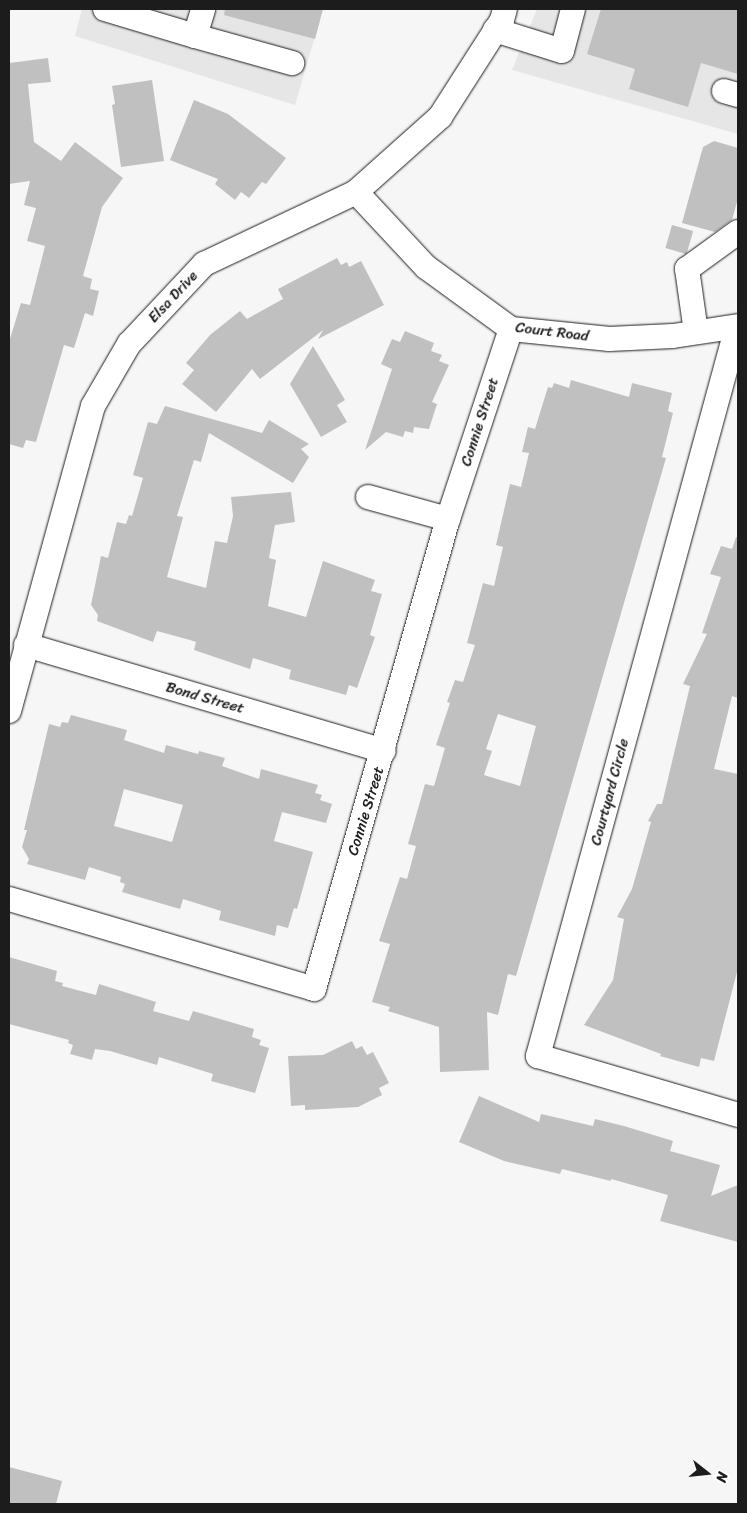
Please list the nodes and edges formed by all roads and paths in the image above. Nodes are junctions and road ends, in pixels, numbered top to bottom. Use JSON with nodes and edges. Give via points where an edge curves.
{"nodes":[{"id":1,"x":105,"y":9,"type":"edge"},
{"id":2,"x":203,"y":9,"type":"edge"},
{"id":3,"x":505,"y":9,"type":"edge"},
{"id":4,"x":573,"y":9,"type":"edge"},
{"id":5,"x":495,"y":30,"type":"junction"},
{"id":6,"x":195,"y":36,"type":"junction"},
{"id":7,"x":292,"y":63,"type":"dead end"},
{"id":8,"x":356,"y":192,"type":"junction"},
{"id":9,"x":738,"y":232,"type":"edge"},
{"id":10,"x":738,"y":326,"type":"edge"},
{"id":11,"x":511,"y":329,"type":"junction"},
{"id":12,"x":696,"y":332,"type":"junction"},
{"id":13,"x":368,"y":497,"type":"dead end"},
{"id":14,"x":448,"y":519,"type":"junction"},
{"id":15,"x":26,"y":645,"type":"junction"},
{"id":16,"x":9,"y":711,"type":"edge"},
{"id":17,"x":384,"y":751,"type":"junction"},
{"id":18,"x":9,"y":899,"type":"edge"},
{"id":19,"x":738,"y":1115,"type":"edge"}],
"edges":[{"from":1,"to":6,"type":"street"},
{"from":2,"to":6,"type":"street"},
{"from":3,"to":5,"type":"street","name":"Elsa Drive"},
{"from":4,"to":5,"type":"street","via":[[562,51]]},
{"from":5,"to":8,"type":"street","name":"Elsa Drive","via":[[440,117]]},
{"from":6,"to":7,"type":"street"},
{"from":8,"to":11,"type":"street","name":"Court Road","via":[[426,267]]},
{"from":8,"to":15,"type":"street","name":"Elsa Drive","via":[[204,264],[129,344],[93,406]]},
{"from":9,"to":12,"type":"street","via":[[687,269]]},
{"from":10,"to":12,"type":"street","name":"Court Road"},
{"from":10,"to":19,"type":"street","name":"Courtyard Circle","via":[[538,1056]]},
{"from":11,"to":12,"type":"street","name":"Court Road","via":[[609,339]]},
{"from":11,"to":14,"type":"street","name":"Connie Street"},
{"from":13,"to":14,"type":"street"},
{"from":14,"to":17,"type":"street","name":"Connie Street"},
{"from":15,"to":16,"type":"street","name":"Elsa Drive"},
{"from":15,"to":17,"type":"street","name":"Bond Street"},
{"from":17,"to":18,"type":"street","name":"Connie Street","via":[[314,989]]}]}
